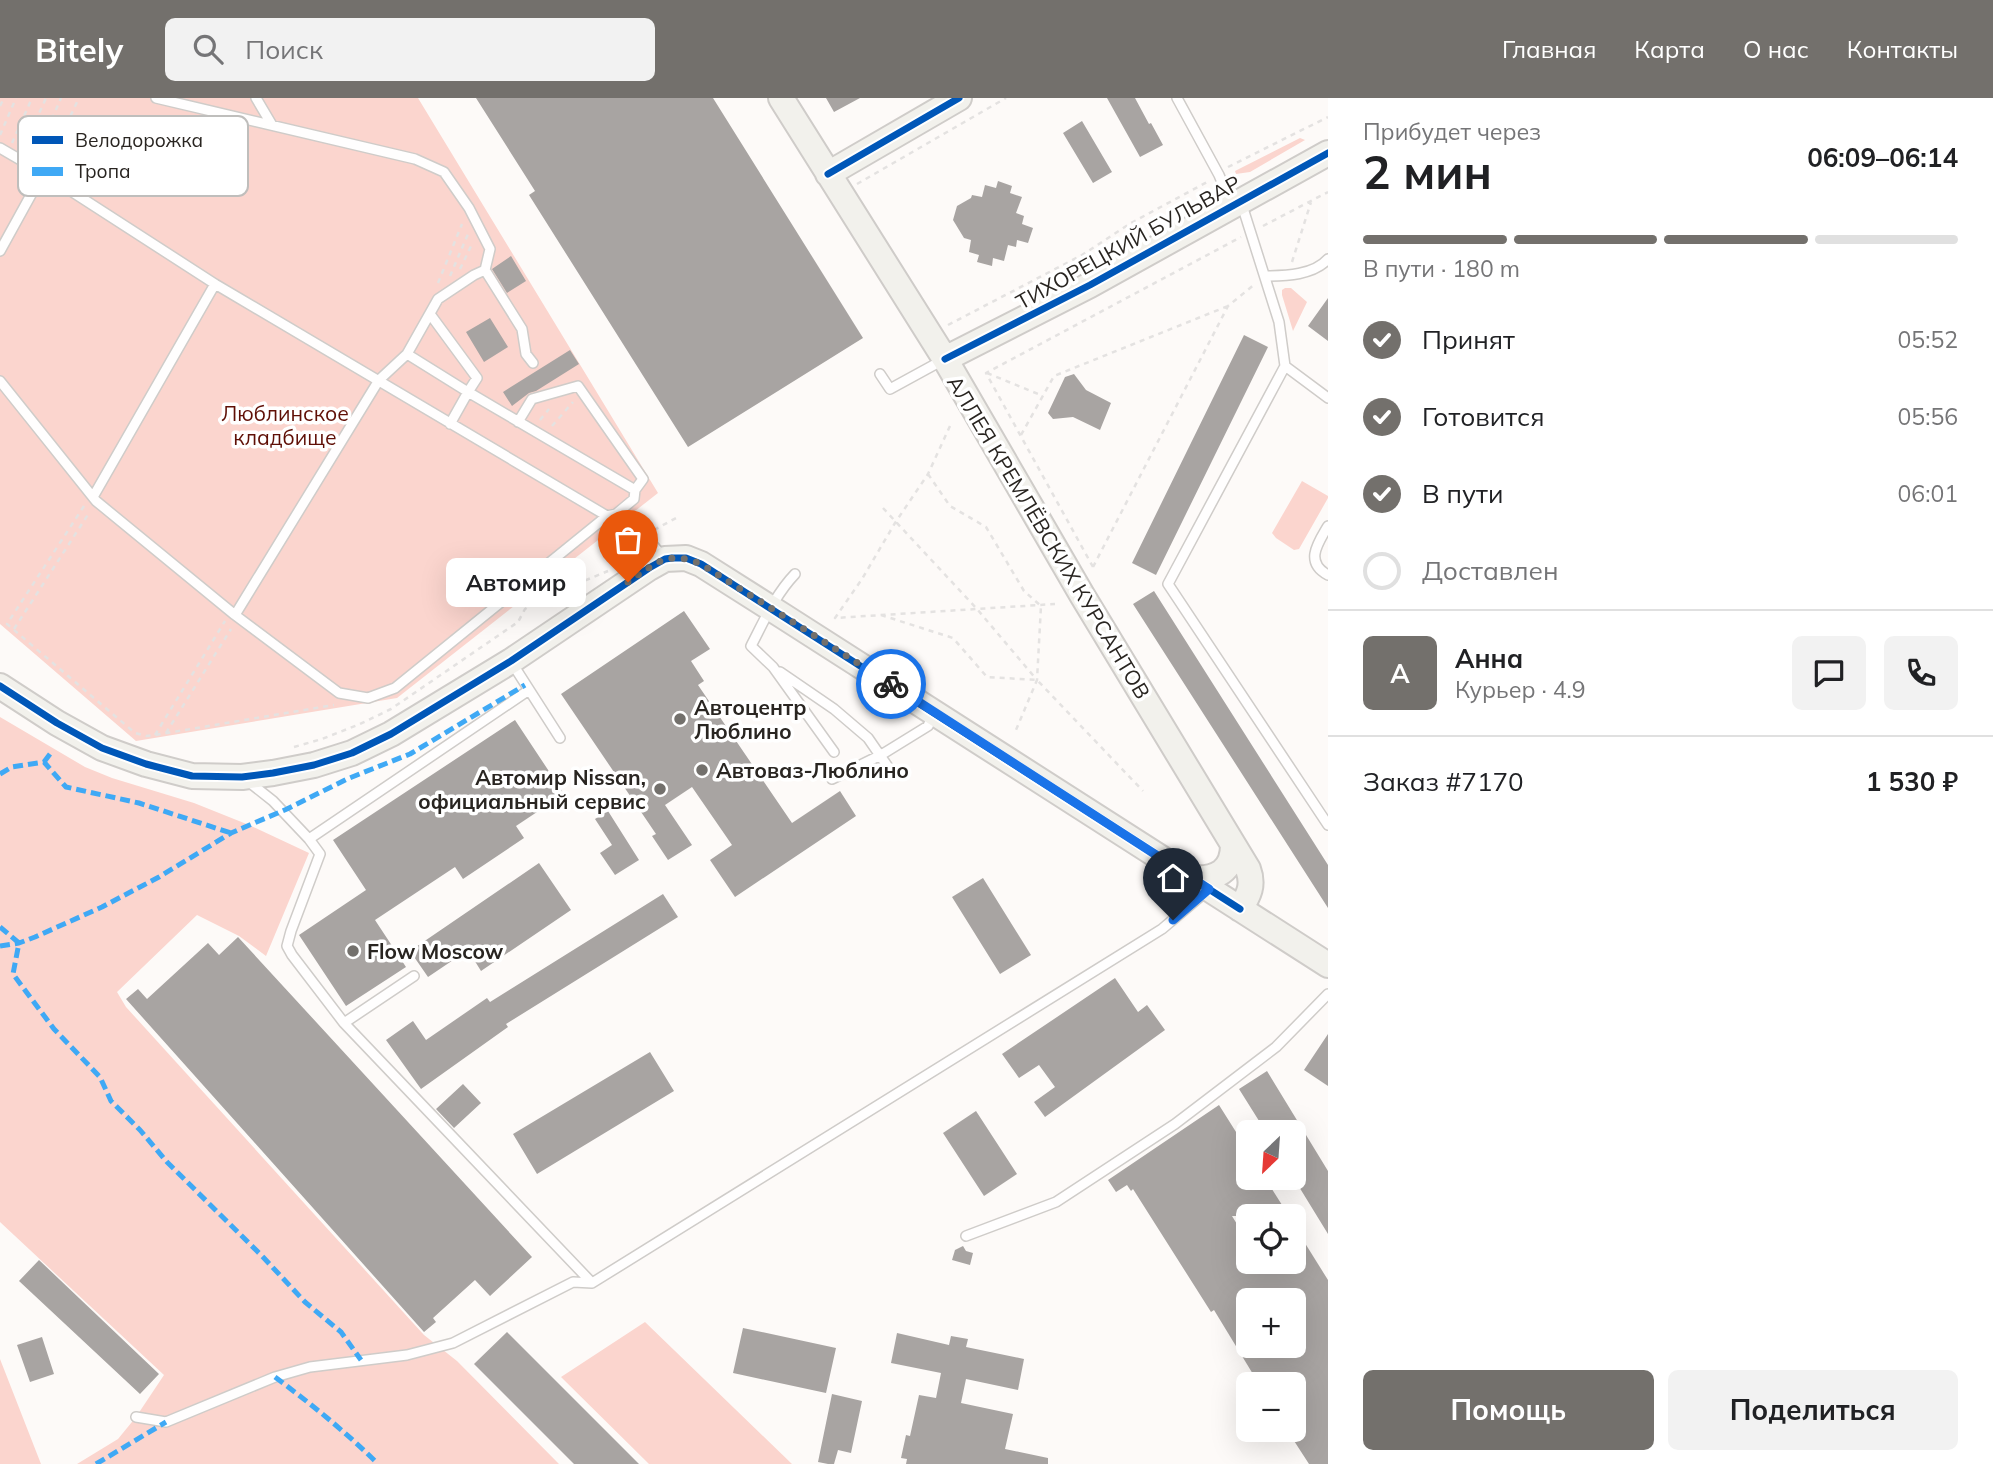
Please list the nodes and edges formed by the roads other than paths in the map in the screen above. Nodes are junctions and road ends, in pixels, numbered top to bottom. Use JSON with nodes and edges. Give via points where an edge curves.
{"nodes":[{"id":1,"x":156,"y":98,"type":"edge"},
{"id":2,"x":256,"y":98,"type":"edge"},
{"id":3,"x":781,"y":98,"type":"edge"},
{"id":4,"x":959,"y":98,"type":"edge"},
{"id":5,"x":1177,"y":98,"type":"edge"},
{"id":6,"x":233,"y":116,"type":"edge"},
{"id":7,"x":248,"y":119,"type":"edge"},
{"id":8,"x":272,"y":125,"type":"junction"},
{"id":9,"x":1328,"y":153,"type":"edge"},
{"id":10,"x":828,"y":174,"type":"junction"},
{"id":11,"x":30,"y":196,"type":"edge"},
{"id":12,"x":79,"y":196,"type":"edge"},
{"id":13,"x":1236,"y":203,"type":"junction"},
{"id":14,"x":0,"y":251,"type":"edge"},
{"id":15,"x":1328,"y":259,"type":"edge"},
{"id":16,"x":485,"y":270,"type":"junction"},
{"id":17,"x":1265,"y":276,"type":"junction"},
{"id":18,"x":215,"y":284,"type":"junction"},
{"id":19,"x":430,"y":314,"type":"junction"},
{"id":20,"x":407,"y":354,"type":"junction"},
{"id":21,"x":945,"y":359,"type":"junction"},
{"id":22,"x":533,"y":363,"type":"dead end"},
{"id":23,"x":1285,"y":366,"type":"junction"},
{"id":24,"x":880,"y":374,"type":"dead end"},
{"id":25,"x":379,"y":380,"type":"junction"},
{"id":26,"x":0,"y":381,"type":"edge"},
{"id":27,"x":468,"y":392,"type":"junction"},
{"id":28,"x":1328,"y":398,"type":"edge"},
{"id":29,"x":518,"y":422,"type":"junction"},
{"id":30,"x":450,"y":424,"type":"junction"},
{"id":31,"x":635,"y":490,"type":"junction"},
{"id":32,"x":95,"y":499,"type":"junction"},
{"id":33,"x":607,"y":516,"type":"junction"},
{"id":34,"x":1328,"y":526,"type":"edge"},
{"id":35,"x":664,"y":559,"type":"junction"},
{"id":36,"x":794,"y":574,"type":"dead end"},
{"id":37,"x":1328,"y":575,"type":"edge"},
{"id":38,"x":770,"y":608,"type":"junction"},
{"id":39,"x":235,"y":615,"type":"junction"},
{"id":40,"x":511,"y":661,"type":"junction"},
{"id":41,"x":773,"y":667,"type":"junction"},
{"id":42,"x":0,"y":686,"type":"edge"},
{"id":43,"x":529,"y":690,"type":"junction"},
{"id":44,"x":934,"y":712,"type":"junction"},
{"id":45,"x":561,"y":738,"type":"dead end"},
{"id":46,"x":834,"y":752,"type":"dead end"},
{"id":47,"x":881,"y":755,"type":"junction"},
{"id":48,"x":888,"y":766,"type":"dead end"},
{"id":49,"x":273,"y":773,"type":"junction"},
{"id":50,"x":242,"y":777,"type":"junction"},
{"id":51,"x":832,"y":779,"type":"dead end"},
{"id":52,"x":273,"y":801,"type":"junction"},
{"id":53,"x":1328,"y":825,"type":"edge"},
{"id":54,"x":309,"y":839,"type":"junction"},
{"id":55,"x":1233,"y":845,"type":"junction"},
{"id":56,"x":1248,"y":869,"type":"junction"},
{"id":57,"x":1201,"y":884,"type":"junction"},
{"id":58,"x":1240,"y":909,"type":"junction"},
{"id":59,"x":1287,"y":937,"type":"junction"},
{"id":60,"x":1328,"y":965,"type":"edge"},
{"id":61,"x":414,"y":976,"type":"dead end"},
{"id":62,"x":1328,"y":994,"type":"edge"},
{"id":63,"x":344,"y":1023,"type":"junction"},
{"id":64,"x":966,"y":1236,"type":"dead end"},
{"id":65,"x":592,"y":1283,"type":"junction"},
{"id":66,"x":136,"y":1417,"type":"dead end"}],
"edges":[{"from":1,"to":6,"type":"lane"},
{"from":2,"to":8,"type":"lane"},
{"from":3,"to":10,"type":"street","name":"АЛЛЕЯ КРЕМЛЁВСКИХ КУРСАНТОВ"},
{"from":4,"to":10,"type":"street"},
{"from":5,"to":13,"type":"lane"},
{"from":7,"to":8,"type":"lane"},
{"from":8,"to":16,"type":"lane","via":[[415,159],[444,172],[490,249]]},
{"from":9,"to":13,"type":"street","name":"ТИХОРЕЦКИЙ БУЛЬВАР"},
{"from":10,"to":21,"type":"street","name":"АЛЛЕЯ КРЕМЛЁВСКИХ КУРСАНТОВ"},
{"from":11,"to":14,"type":"lane"},
{"from":12,"to":18,"type":"lane"},
{"from":13,"to":17,"type":"lane"},
{"from":13,"to":21,"type":"street","name":"ТИХОРЕЦКИЙ БУЛЬВАР"},
{"from":15,"to":17,"type":"lane","via":[[1288,276]]},
{"from":16,"to":19,"type":"lane","via":[[438,299]]},
{"from":16,"to":22,"type":"lane","via":[[522,329],[526,354]]},
{"from":17,"to":23,"type":"lane","via":[[1279,322]]},
{"from":18,"to":25,"type":"lane"},
{"from":18,"to":32,"type":"lane"},
{"from":19,"to":20,"type":"lane"},
{"from":19,"to":27,"type":"lane","via":[[477,378]]},
{"from":20,"to":25,"type":"lane"},
{"from":20,"to":27,"type":"lane"},
{"from":21,"to":24,"type":"lane","via":[[890,389]]},
{"from":21,"to":55,"type":"street","name":"АЛЛЕЯ КРЕМЛЁВСКИХ КУРСАНТОВ"},
{"from":23,"to":28,"type":"lane"},
{"from":23,"to":53,"type":"lane","via":[[1168,584]]},
{"from":25,"to":30,"type":"lane"},
{"from":25,"to":39,"type":"lane"},
{"from":26,"to":32,"type":"lane"},
{"from":27,"to":29,"type":"lane"},
{"from":27,"to":30,"type":"lane"},
{"from":29,"to":31,"type":"lane"},
{"from":29,"to":31,"type":"lane","via":[[532,399],[578,386],[643,479]]},
{"from":30,"to":33,"type":"lane"},
{"from":31,"to":33,"type":"lane","via":[[634,499]]},
{"from":32,"to":39,"type":"lane"},
{"from":33,"to":35,"type":"lane","via":[[643,536]]},
{"from":33,"to":39,"type":"lane","via":[[395,688],[368,698],[339,693]]},
{"from":34,"to":37,"type":"lane","via":[[1314,559]]},
{"from":35,"to":38,"type":"street","via":[[686,558],[701,564]]},
{"from":35,"to":40,"type":"street"},
{"from":36,"to":38,"type":"lane"},
{"from":38,"to":41,"type":"lane","via":[[751,646]]},
{"from":38,"to":44,"type":"street"},
{"from":40,"to":43,"type":"lane"},
{"from":40,"to":49,"type":"street","via":[[352,753]]},
{"from":41,"to":46,"type":"lane"},
{"from":41,"to":47,"type":"lane","via":[[834,709]]},
{"from":42,"to":50,"type":"street","via":[[102,748],[192,776]]},
{"from":43,"to":45,"type":"lane"},
{"from":43,"to":54,"type":"lane"},
{"from":44,"to":47,"type":"lane","via":[[928,726]]},
{"from":44,"to":57,"type":"street"},
{"from":47,"to":48,"type":"lane"},
{"from":47,"to":51,"type":"lane"},
{"from":49,"to":50,"type":"street"},
{"from":49,"to":52,"type":"lane"},
{"from":50,"to":52,"type":"lane"},
{"from":52,"to":54,"type":"lane"},
{"from":54,"to":63,"type":"lane","via":[[320,854],[287,946]]},
{"from":55,"to":56,"type":"street","name":"АЛЛЕЯ КРЕМЛЁВСКИХ КУРСАНТОВ"},
{"from":55,"to":57,"type":"street","via":[[1226,869]]},
{"from":56,"to":58,"type":"street","via":[[1251,886]]},
{"from":56,"to":59,"type":"street","name":"АЛЛЕЯ КРЕМЛЁВСКИХ КУРСАНТОВ"},
{"from":57,"to":58,"type":"street"},
{"from":57,"to":65,"type":"lane","via":[[1162,929]]},
{"from":58,"to":59,"type":"street"},
{"from":59,"to":60,"type":"street"},
{"from":61,"to":63,"type":"lane"},
{"from":62,"to":64,"type":"lane","via":[[1276,1047],[1175,1124],[1056,1202]]},
{"from":63,"to":65,"type":"lane"},
{"from":65,"to":66,"type":"lane","via":[[573,1282],[440,1348],[310,1367],[166,1422]]}]}
